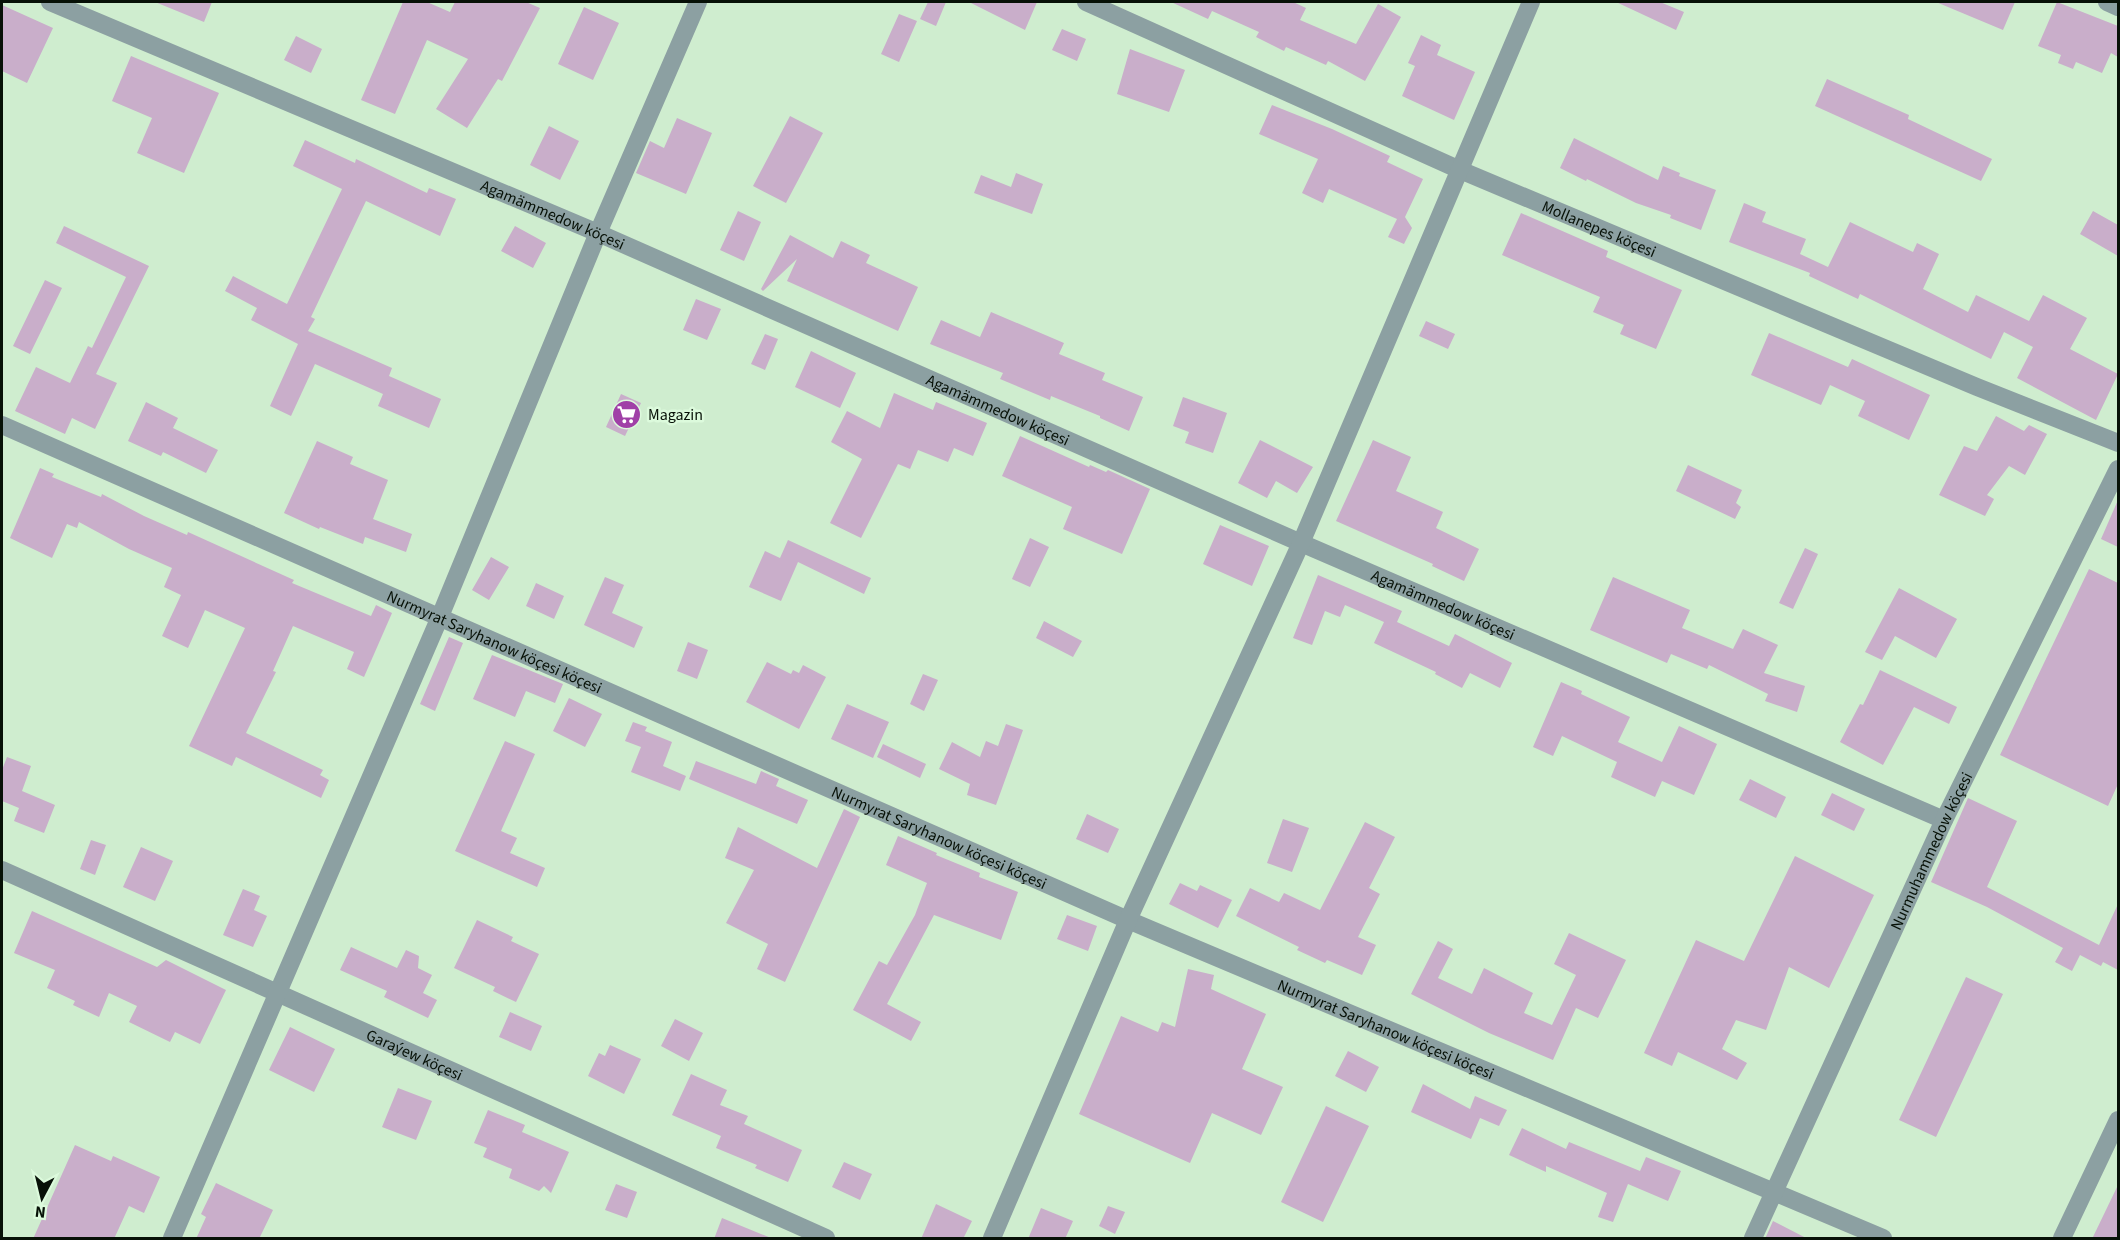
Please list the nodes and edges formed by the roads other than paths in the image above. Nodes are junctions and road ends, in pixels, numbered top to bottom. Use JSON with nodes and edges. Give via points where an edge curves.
{"nodes":[{"id":1,"x":50,"y":2,"type":"edge"},
{"id":2,"x":698,"y":2,"type":"edge"},
{"id":3,"x":1086,"y":2,"type":"edge"},
{"id":4,"x":1531,"y":2,"type":"edge"},
{"id":5,"x":2107,"y":2,"type":"edge"},
{"id":6,"x":2118,"y":7,"type":"edge"},
{"id":7,"x":1460,"y":170,"type":"junction"},
{"id":8,"x":598,"y":233,"type":"junction"},
{"id":9,"x":2,"y":425,"type":"edge"},
{"id":10,"x":2118,"y":443,"type":"edge"},
{"id":11,"x":2118,"y":469,"type":"edge"},
{"id":12,"x":1301,"y":543,"type":"junction"},
{"id":13,"x":438,"y":618,"type":"junction"},
{"id":14,"x":1944,"y":820,"type":"junction"},
{"id":15,"x":2,"y":870,"type":"edge"},
{"id":16,"x":1128,"y":921,"type":"junction"},
{"id":17,"x":276,"y":992,"type":"junction"},
{"id":18,"x":2118,"y":1120,"type":"edge"},
{"id":19,"x":1774,"y":1191,"type":"junction"},
{"id":20,"x":172,"y":1239,"type":"edge"},
{"id":21,"x":826,"y":1239,"type":"edge"},
{"id":22,"x":992,"y":1239,"type":"edge"},
{"id":23,"x":1753,"y":1239,"type":"edge"},
{"id":24,"x":1883,"y":1239,"type":"edge"},
{"id":25,"x":2062,"y":1239,"type":"edge"}],
"edges":[{"from":1,"to":8,"type":"street","name":"Agamämmedow köçesi"},
{"from":2,"to":8,"type":"street"},
{"from":3,"to":7,"type":"street","name":"Mollanepes köçesi"},
{"from":4,"to":7,"type":"street"},
{"from":5,"to":6,"type":"street"},
{"from":7,"to":10,"type":"street","name":"Mollanepes köçesi"},
{"from":7,"to":12,"type":"street"},
{"from":8,"to":12,"type":"street","name":"Agamämmedow köçesi"},
{"from":8,"to":13,"type":"street"},
{"from":9,"to":13,"type":"street","name":"Nurmyrat Saryhanow köçesi köçesi"},
{"from":11,"to":14,"type":"street","name":"Nurmuhammedow köçesi"},
{"from":12,"to":14,"type":"street","name":"Agamämmedow köçesi"},
{"from":12,"to":16,"type":"street"},
{"from":13,"to":16,"type":"street","name":"Nurmyrat Saryhanow köçesi köçesi"},
{"from":13,"to":17,"type":"street"},
{"from":14,"to":19,"type":"street","name":"Nurmuhammedow köçesi"},
{"from":15,"to":17,"type":"street","name":"Garaýew köçesi"},
{"from":16,"to":19,"type":"street","name":"Nurmyrat Saryhanow köçesi köçesi"},
{"from":16,"to":22,"type":"street"},
{"from":17,"to":20,"type":"street"},
{"from":17,"to":21,"type":"street","name":"Garaýew köçesi"},
{"from":18,"to":25,"type":"street"},
{"from":19,"to":23,"type":"street","name":"Nurmuhammedow köçesi"},
{"from":19,"to":24,"type":"street","name":"Nurmyrat Saryhanow köçesi köçesi"}]}
